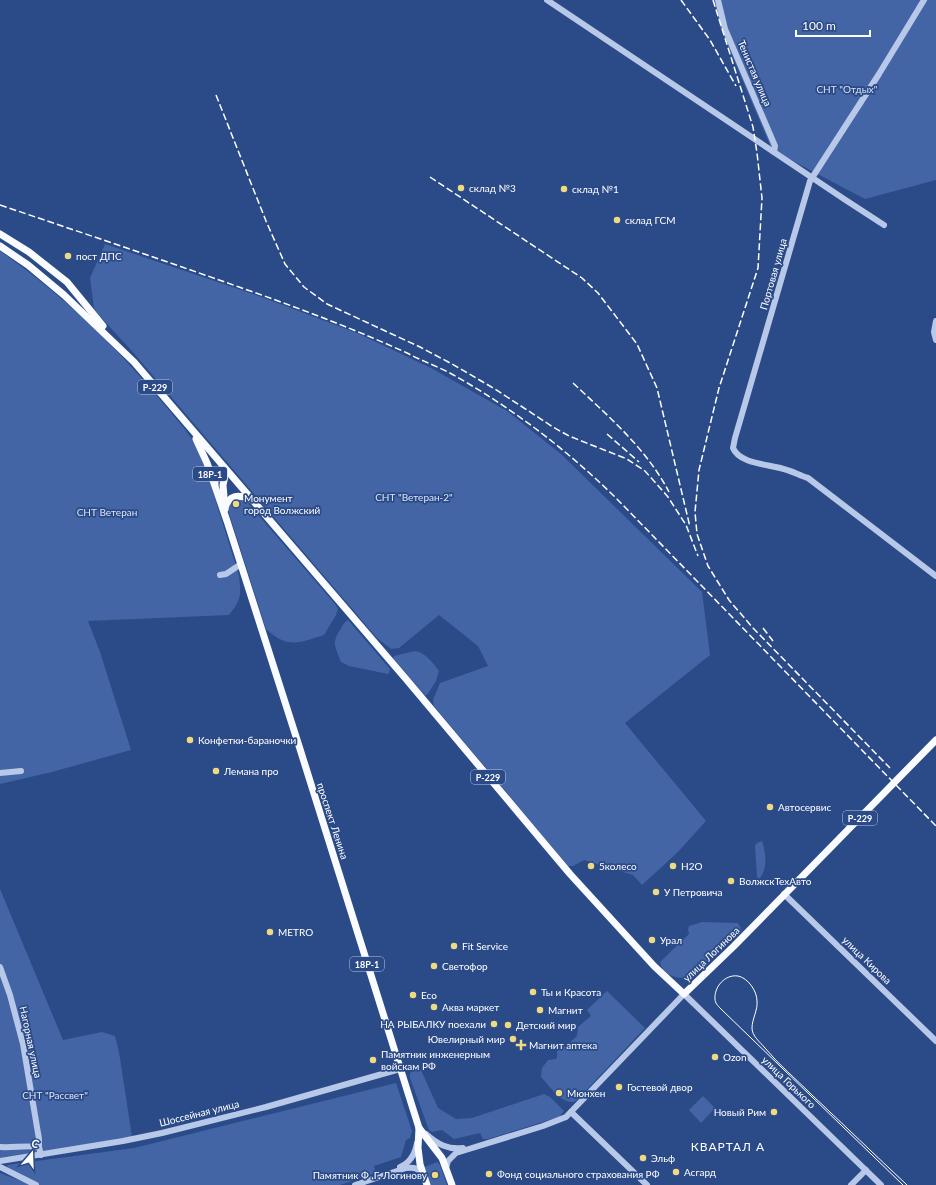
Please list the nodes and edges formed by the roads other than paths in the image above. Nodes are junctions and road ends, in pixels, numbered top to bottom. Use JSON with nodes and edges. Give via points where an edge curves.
{"nodes":[{"id":1,"x":548,"y":0,"type":"edge"},
{"id":2,"x":718,"y":0,"type":"edge"},
{"id":3,"x":924,"y":0,"type":"edge"},
{"id":4,"x":774,"y":152,"type":"junction"},
{"id":5,"x":812,"y":178,"type":"junction"},
{"id":6,"x":884,"y":225,"type":"dead end"},
{"id":7,"x":0,"y":234,"type":"edge"},
{"id":8,"x":0,"y":246,"type":"edge"},
{"id":9,"x":38,"y":257,"type":"junction"},
{"id":10,"x":30,"y":267,"type":"junction"},
{"id":11,"x":49,"y":267,"type":"junction"},
{"id":12,"x":41,"y":276,"type":"junction"},
{"id":13,"x":936,"y":321,"type":"edge"},
{"id":14,"x":936,"y":340,"type":"edge"},
{"id":15,"x":119,"y":347,"type":"junction"},
{"id":16,"x":190,"y":428,"type":"junction"},
{"id":17,"x":225,"y":475,"type":"junction"},
{"id":18,"x":215,"y":490,"type":"junction"},
{"id":19,"x":252,"y":501,"type":"junction"},
{"id":20,"x":225,"y":508,"type":"junction"},
{"id":21,"x":227,"y":521,"type":"junction"},
{"id":22,"x":240,"y":564,"type":"junction"},
{"id":23,"x":220,"y":575,"type":"dead end"},
{"id":24,"x":936,"y":576,"type":"edge"},
{"id":25,"x":936,"y":740,"type":"edge"},
{"id":26,"x":21,"y":771,"type":"dead end"},
{"id":27,"x":0,"y":773,"type":"edge"},
{"id":28,"x":784,"y":894,"type":"junction"},
{"id":29,"x":0,"y":966,"type":"edge"},
{"id":30,"x":684,"y":994,"type":"junction"},
{"id":31,"x":936,"y":1041,"type":"edge"},
{"id":32,"x":400,"y":1069,"type":"junction"},
{"id":33,"x":571,"y":1112,"type":"junction"},
{"id":34,"x":419,"y":1128,"type":"junction"},
{"id":35,"x":478,"y":1145,"type":"junction"},
{"id":36,"x":38,"y":1147,"type":"junction"},
{"id":37,"x":0,"y":1148,"type":"edge"},
{"id":38,"x":41,"y":1155,"type":"junction"},
{"id":39,"x":0,"y":1161,"type":"edge"},
{"id":40,"x":0,"y":1167,"type":"edge"},
{"id":41,"x":446,"y":1168,"type":"junction"},
{"id":42,"x":866,"y":1170,"type":"junction"},
{"id":43,"x":385,"y":1175,"type":"junction"},
{"id":44,"x":424,"y":1175,"type":"junction"},
{"id":45,"x":36,"y":1185,"type":"edge"},
{"id":46,"x":355,"y":1185,"type":"edge"},
{"id":47,"x":427,"y":1185,"type":"edge"},
{"id":48,"x":452,"y":1185,"type":"edge"},
{"id":49,"x":647,"y":1185,"type":"edge"},
{"id":50,"x":851,"y":1185,"type":"edge"},
{"id":51,"x":881,"y":1185,"type":"edge"}],
"edges":[{"from":1,"to":4,"type":"street"},
{"from":2,"to":4,"type":"street","name":"Тенистая улица","via":[[725,29],[775,146]]},
{"from":3,"to":5,"type":"street"},
{"from":4,"to":5,"type":"street"},
{"from":5,"to":6,"type":"street"},
{"from":5,"to":24,"type":"street","name":"Портовая улица","via":[[808,184],[733,448],[739,456],[748,461],[808,478]]},
{"from":7,"to":9,"type":"main road","number":"Р-229"},
{"from":8,"to":10,"type":"main road","number":"Р-229"},
{"from":9,"to":10,"type":"main road","via":[[38,265]]},
{"from":9,"to":11,"type":"main road","number":"Р-229"},
{"from":10,"to":12,"type":"main road","number":"Р-229"},
{"from":11,"to":12,"type":"main road","via":[[41,268]]},
{"from":11,"to":15,"type":"main road","number":"Р-229","via":[[73,288]]},
{"from":12,"to":15,"type":"main road","number":"Р-229","via":[[76,305]]},
{"from":13,"to":14,"type":"street"},
{"from":15,"to":16,"type":"main road","number":"Р-229"},
{"from":16,"to":17,"type":"main road","number":"Р-229"},
{"from":16,"to":18,"type":"main road","name":"проспект Ленина","number":"18Р-1"},
{"from":17,"to":18,"type":"main road","via":[[217,474]]},
{"from":17,"to":19,"type":"main road","number":"Р-229"},
{"from":17,"to":20,"type":"main road","name":"проспект Ленина","number":"18Р-1"},
{"from":18,"to":21,"type":"main road","name":"проспект Ленина","number":"18Р-1"},
{"from":19,"to":20,"type":"main road","via":[[236,496],[230,499]]},
{"from":19,"to":30,"type":"main road","number":"Р-229","via":[[570,874],[654,966]]},
{"from":20,"to":21,"type":"main road","name":"проспект Ленина","number":"18Р-1"},
{"from":21,"to":22,"type":"main road","name":"проспект Ленина","number":"18Р-1"},
{"from":22,"to":23,"type":"street","via":[[226,574]]},
{"from":22,"to":32,"type":"main road","name":"проспект Ленина","number":"18Р-1"},
{"from":25,"to":28,"type":"main road","name":"улица Логинова","number":"Р-229"},
{"from":26,"to":27,"type":"street"},
{"from":28,"to":30,"type":"main road","name":"улица Логинова","number":"Р-229","via":[[738,943]]},
{"from":28,"to":31,"type":"street","name":"улица Кирова"},
{"from":29,"to":36,"type":"street","name":"Нагорная улица","via":[[23,1044],[39,1139]]},
{"from":30,"to":33,"type":"street","name":"улица Логинова"},
{"from":30,"to":42,"type":"street","name":"улица Горького"},
{"from":32,"to":34,"type":"main road","name":"проспект Ленина","number":"18Р-1"},
{"from":32,"to":38,"type":"street","name":"Шоссейная улица","via":[[225,1118],[123,1141]]},
{"from":33,"to":35,"type":"street","name":"улица Логинова","via":[[554,1122]]},
{"from":33,"to":49,"type":"street"},
{"from":34,"to":35,"type":"street","via":[[434,1141],[448,1148]]},
{"from":34,"to":41,"type":"main road","name":"проспект Ленина","number":"18Р-1","via":[[442,1158]]},
{"from":34,"to":43,"type":"street","via":[[416,1149],[410,1160]]},
{"from":34,"to":44,"type":"main road","name":"проспект Ленина","number":"18Р-1","via":[[418,1148]]},
{"from":35,"to":41,"type":"street","via":[[456,1153],[448,1161]]},
{"from":36,"to":37,"type":"street"},
{"from":36,"to":38,"type":"street","name":"Нагорная улица"},
{"from":38,"to":39,"type":"street","name":"Шоссейная улица"},
{"from":40,"to":45,"type":"street"},
{"from":41,"to":48,"type":"main road","name":"проспект Ленина","number":"18Р-1"},
{"from":42,"to":50,"type":"street"},
{"from":42,"to":51,"type":"street","name":"улица Горького"},
{"from":43,"to":44,"type":"street","via":[[406,1168],[419,1169]]},
{"from":43,"to":46,"type":"street"},
{"from":44,"to":47,"type":"main road","name":"проспект Ленина","number":"18Р-1"}]}
